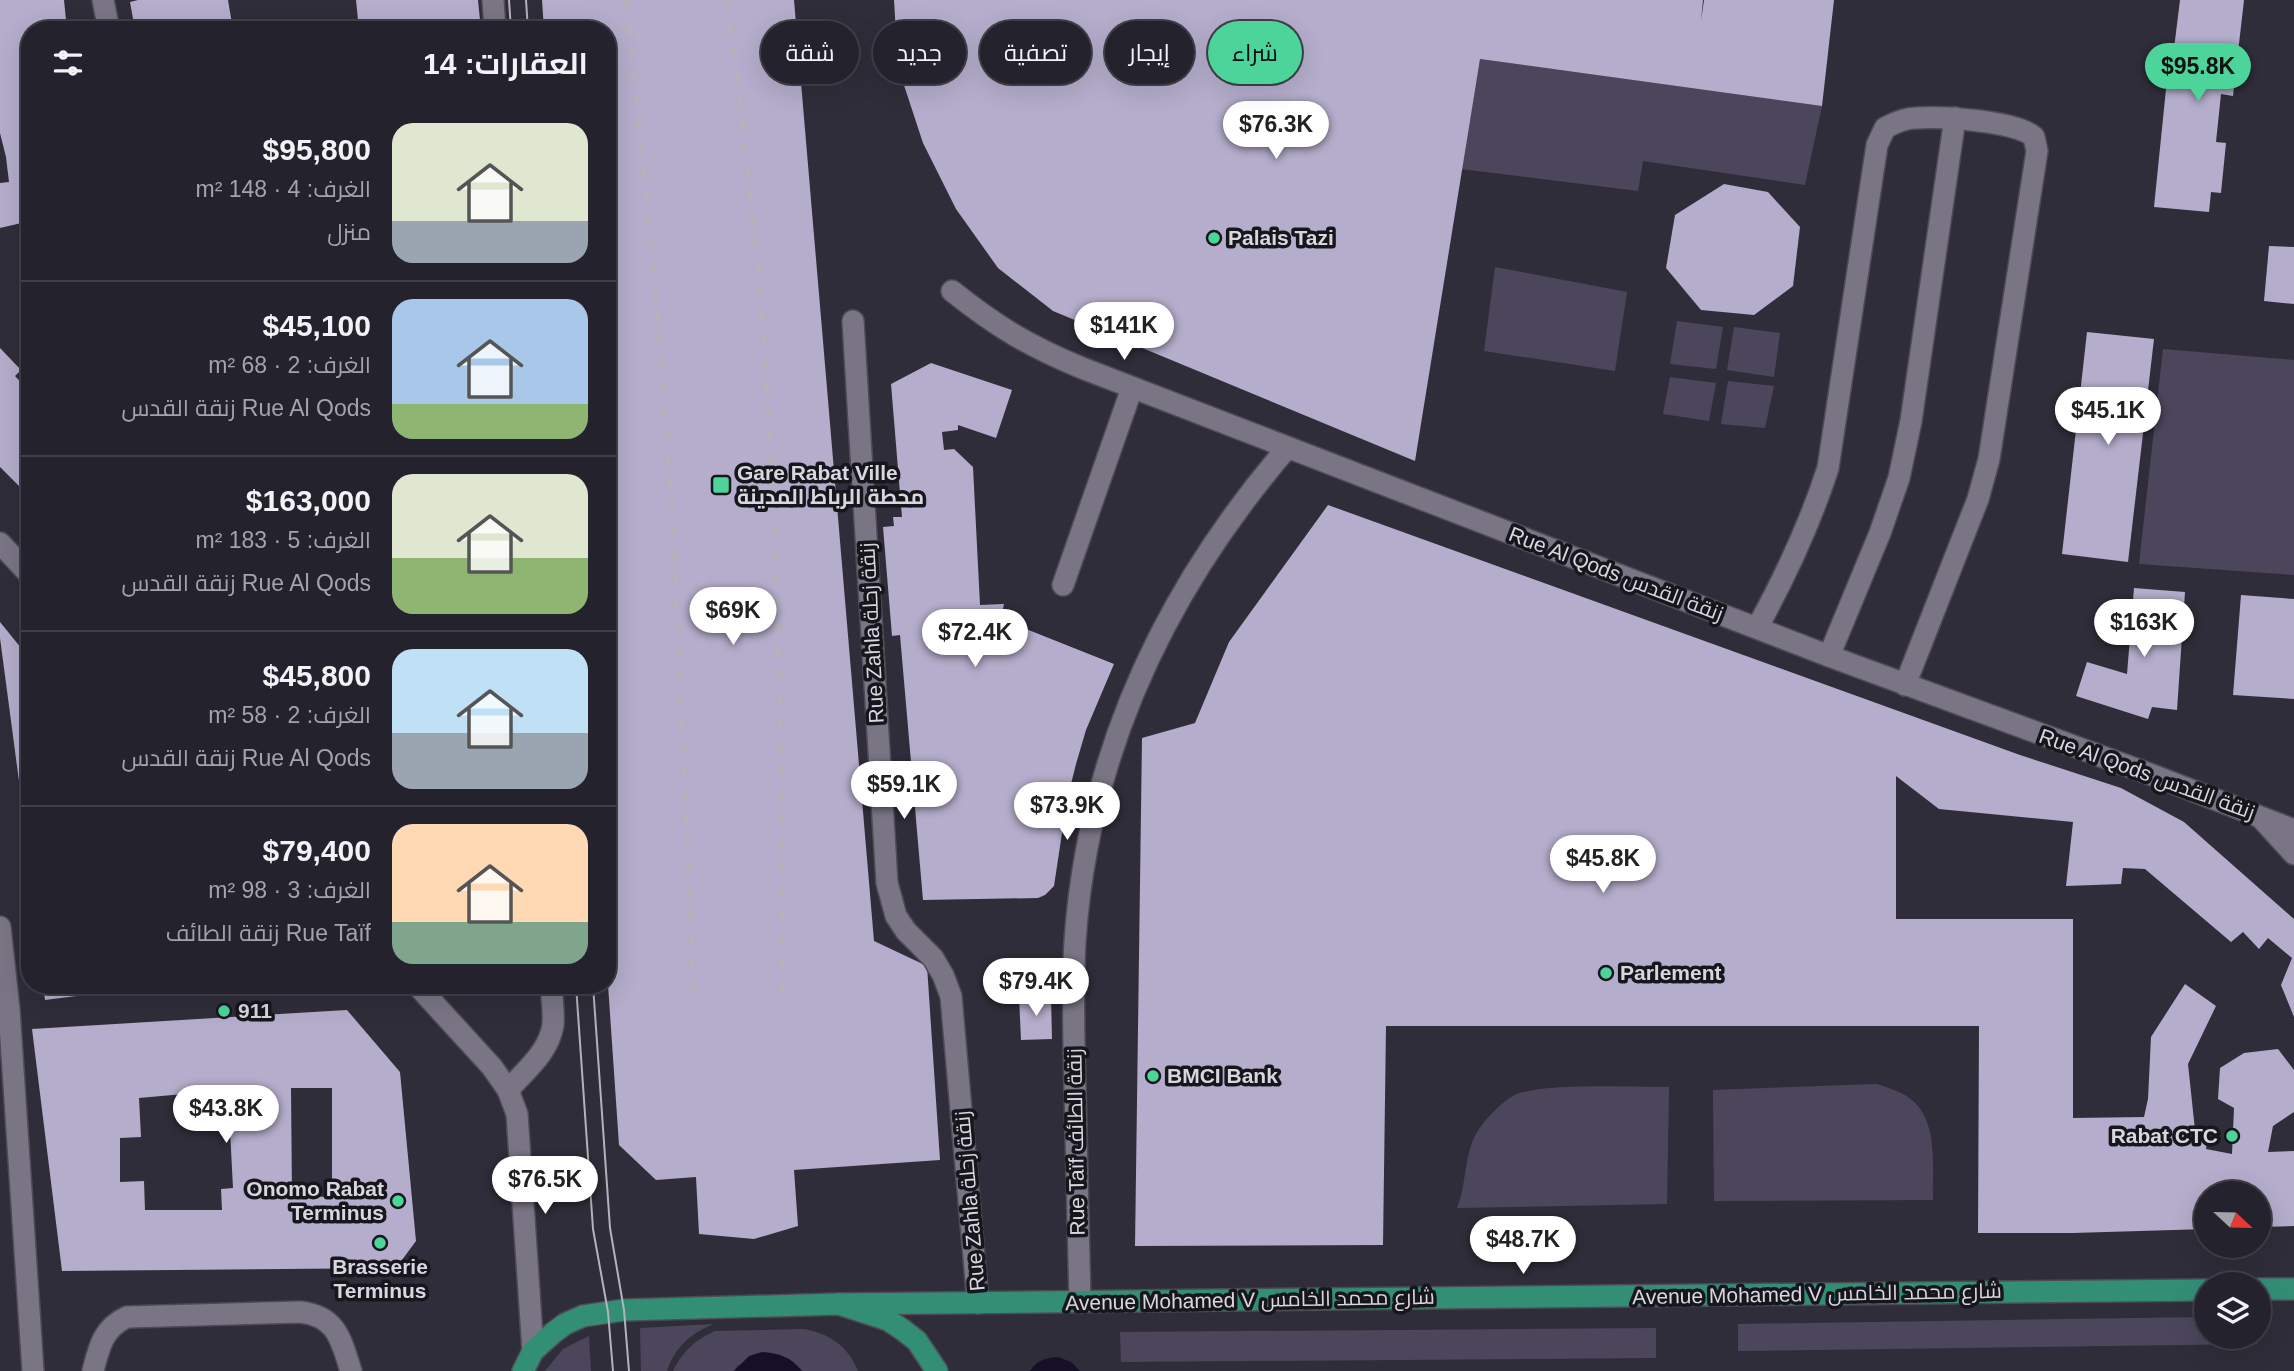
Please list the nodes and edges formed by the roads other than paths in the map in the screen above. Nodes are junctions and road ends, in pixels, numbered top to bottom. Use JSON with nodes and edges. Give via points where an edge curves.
{"nodes":[{"id":1,"x":103,"y":0,"type":"edge"},
{"id":2,"x":493,"y":0,"type":"edge"},
{"id":3,"x":107,"y":21,"type":"edge"},
{"id":4,"x":494,"y":21,"type":"edge"},
{"id":5,"x":1955,"y":118,"type":"junction"},
{"id":6,"x":952,"y":291,"type":"dead end"},
{"id":7,"x":853,"y":321,"type":"dead end"},
{"id":8,"x":1132,"y":388,"type":"junction"},
{"id":9,"x":1287,"y":448,"type":"junction"},
{"id":10,"x":0,"y":542,"type":"edge"},
{"id":11,"x":21,"y":565,"type":"edge"},
{"id":12,"x":1063,"y":585,"type":"dead end"},
{"id":13,"x":1757,"y":628,"type":"junction"},
{"id":14,"x":1829,"y":656,"type":"junction"},
{"id":15,"x":1905,"y":685,"type":"junction"},
{"id":16,"x":2259,"y":816,"type":"junction"},
{"id":17,"x":2294,"y":830,"type":"edge"},
{"id":18,"x":2294,"y":854,"type":"edge"},
{"id":19,"x":0,"y":927,"type":"edge"},
{"id":20,"x":425,"y":994,"type":"edge"},
{"id":21,"x":551,"y":994,"type":"edge"},
{"id":22,"x":508,"y":1090,"type":"junction"},
{"id":23,"x":2271,"y":1289,"type":"edge"},
{"id":24,"x":2294,"y":1289,"type":"edge"},
{"id":25,"x":2194,"y":1290,"type":"edge"},
{"id":26,"x":1080,"y":1302,"type":"junction"},
{"id":27,"x":978,"y":1303,"type":"junction"},
{"id":28,"x":839,"y":1304,"type":"junction"},
{"id":29,"x":533,"y":1351,"type":"junction"},
{"id":30,"x":33,"y":1371,"type":"edge"},
{"id":31,"x":93,"y":1371,"type":"edge"},
{"id":32,"x":351,"y":1371,"type":"edge"},
{"id":33,"x":523,"y":1371,"type":"edge"},
{"id":34,"x":937,"y":1371,"type":"edge"}],
"edges":[{"from":1,"to":3,"type":"street"},
{"from":2,"to":4,"type":"street"},
{"from":5,"to":13,"type":"street","via":[[1913,118],[1893,124],[1885,128],[1877,145],[1828,468],[1782,583]]},
{"from":5,"to":14,"type":"street","via":[[1899,478]]},
{"from":5,"to":15,"type":"street","via":[[2022,129],[2034,137],[2037,151],[1989,459],[1979,499]]},
{"from":6,"to":8,"type":"street","name":"Rue Al Qods زنقة القدس","via":[[1034,348]]},
{"from":7,"to":27,"type":"street","name":"Rue Zahla زنقة زحلة","via":[[887,883],[896,916],[933,958],[951,996]]},
{"from":8,"to":9,"type":"street","name":"Rue Al Qods زنقة القدس"},
{"from":8,"to":12,"type":"street"},
{"from":9,"to":13,"type":"street","name":"Rue Al Qods زنقة القدس"},
{"from":9,"to":26,"type":"street","name":"Rue Taïf زنقة الطائف","via":[[1219,533],[1163,627],[1120,727],[1094,819],[1081,886],[1073,995]]},
{"from":10,"to":11,"type":"street"},
{"from":13,"to":14,"type":"street","name":"Rue Al Qods زنقة القدس"},
{"from":14,"to":15,"type":"street","name":"Rue Al Qods زنقة القدس"},
{"from":15,"to":16,"type":"street","name":"Rue Al Qods زنقة القدس"},
{"from":16,"to":17,"type":"street","name":"Rue Al Qods زنقة القدس"},
{"from":16,"to":18,"type":"street"},
{"from":19,"to":30,"type":"street"},
{"from":20,"to":22,"type":"street"},
{"from":21,"to":22,"type":"street","via":[[549,1040]]},
{"from":22,"to":29,"type":"street","via":[[517,1114]]},
{"from":23,"to":24,"type":"main road"},
{"from":25,"to":26,"type":"main road","name":"Avenue Mohamed V شارع محمد الخامس"},
{"from":26,"to":27,"type":"main road","name":"Avenue Mohamed V شارع محمد الخامس"},
{"from":27,"to":28,"type":"main road","name":"Avenue Mohamed V شارع محمد الخامس"},
{"from":28,"to":29,"type":"main road","name":"Avenue Mohamed V شارع محمد الخامس","via":[[608,1311],[565,1324]]},
{"from":28,"to":34,"type":"main road","via":[[903,1329]]},
{"from":29,"to":33,"type":"main road"},
{"from":31,"to":32,"type":"street","via":[[104,1336],[127,1317],[300,1312],[324,1318],[334,1327]]}]}
